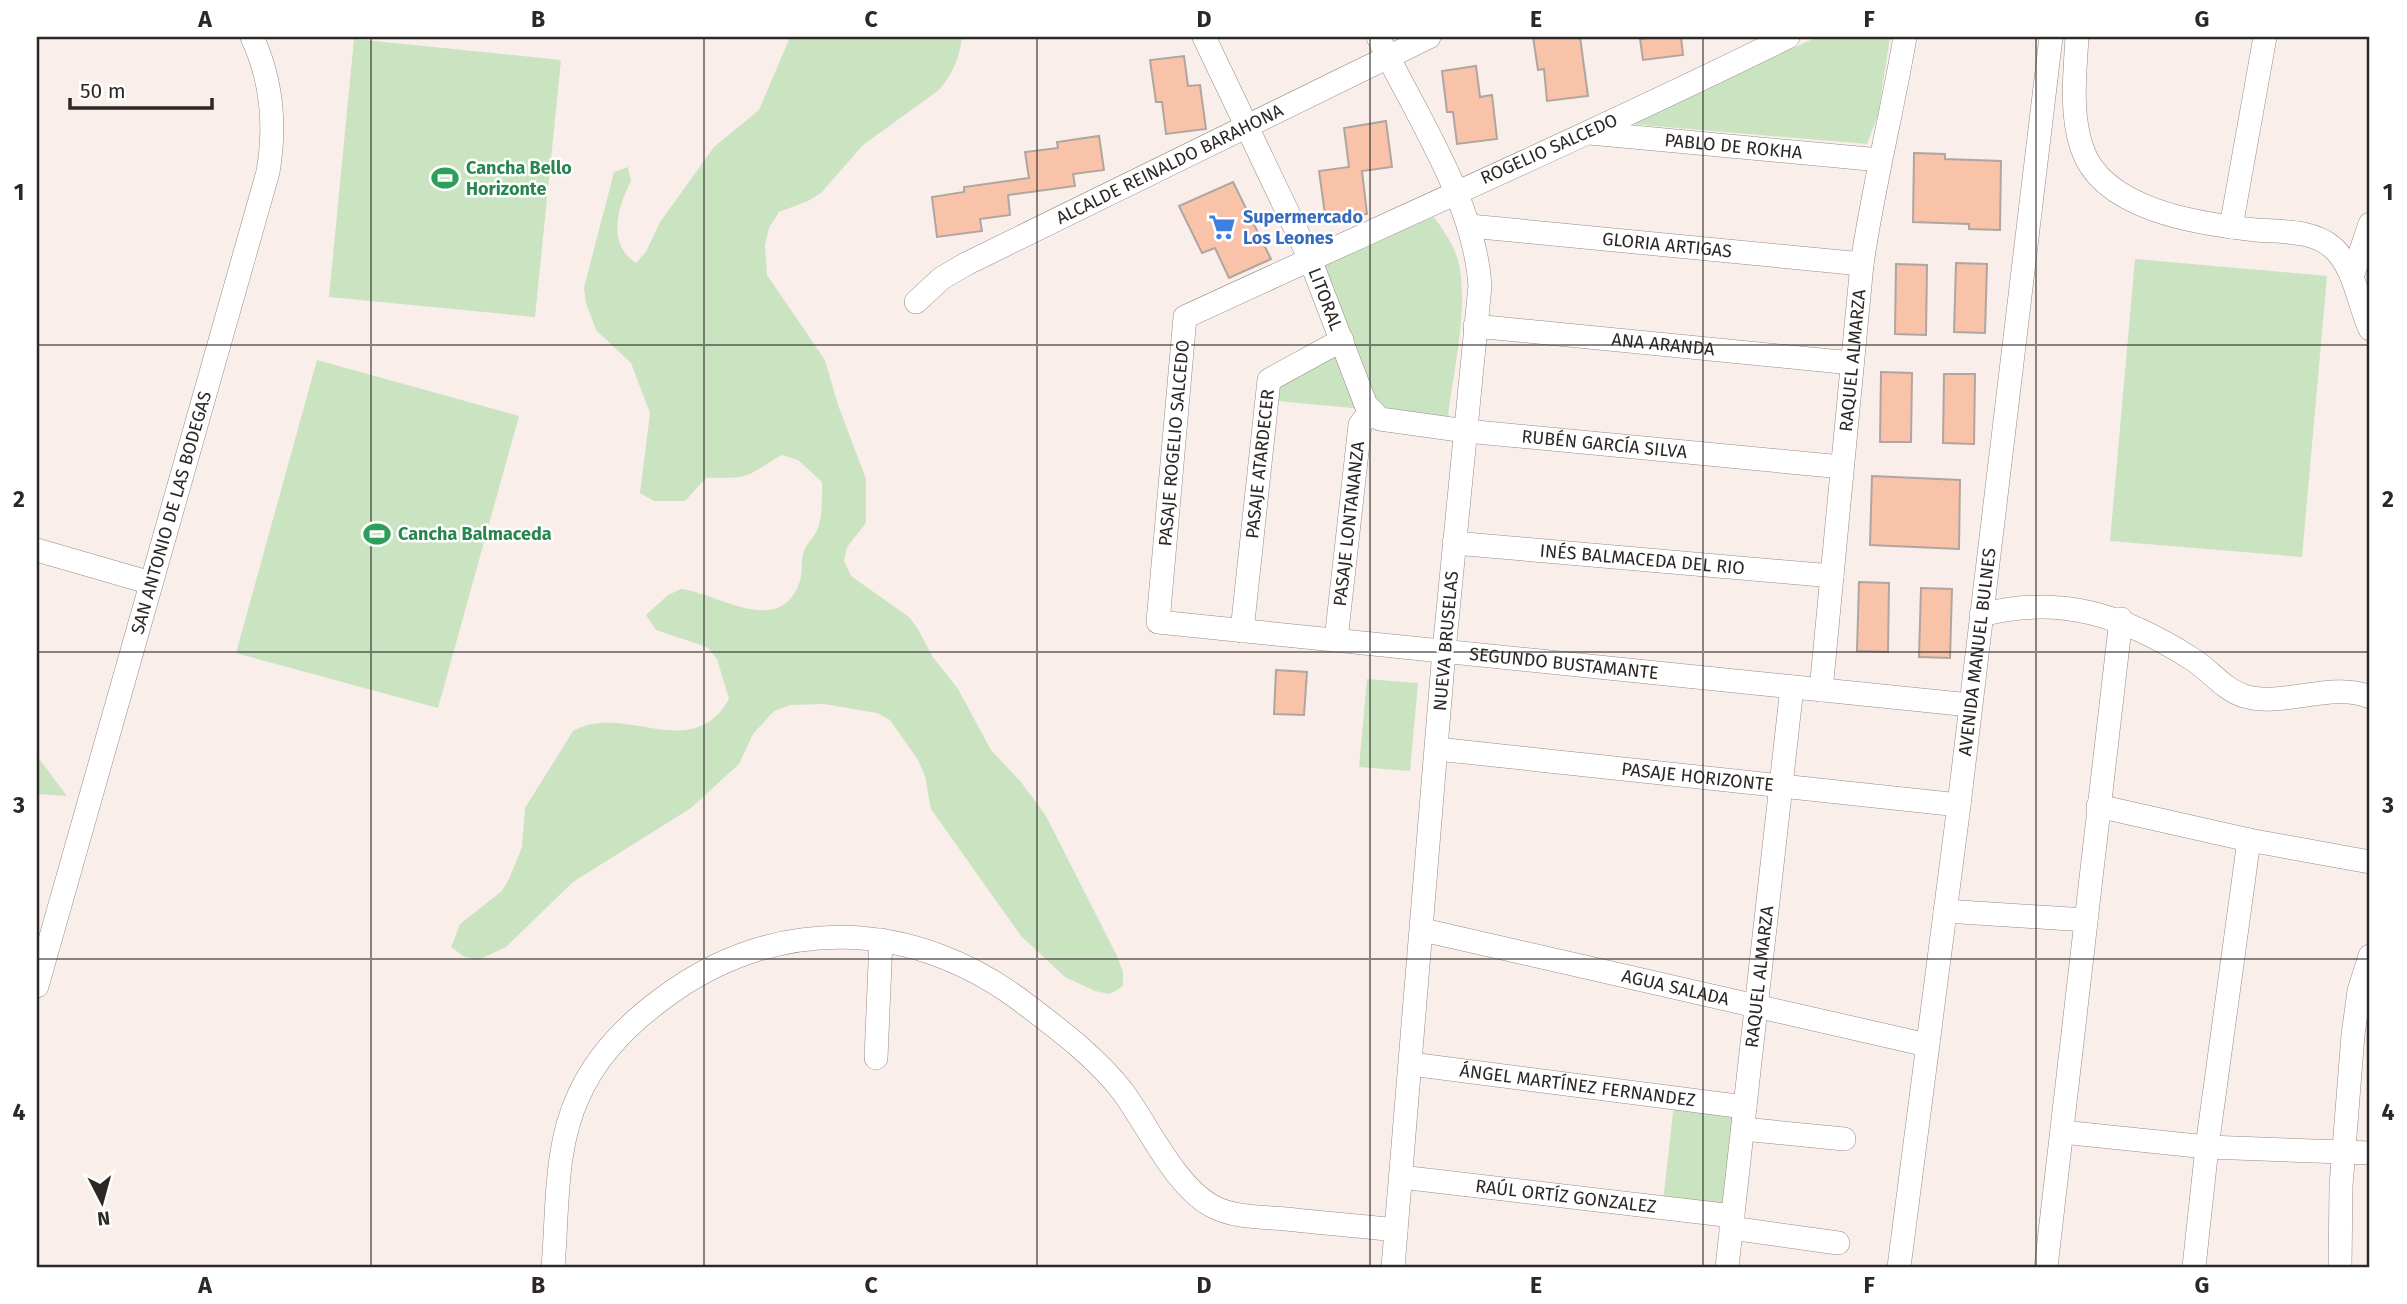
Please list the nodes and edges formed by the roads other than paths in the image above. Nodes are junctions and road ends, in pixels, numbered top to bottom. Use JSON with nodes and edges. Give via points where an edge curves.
{"nodes":[{"id":1,"x":252,"y":37,"type":"edge"},
{"id":2,"x":1205,"y":37,"type":"edge"},
{"id":3,"x":1429,"y":37,"type":"edge"},
{"id":4,"x":1788,"y":37,"type":"edge"},
{"id":5,"x":1905,"y":37,"type":"edge"},
{"id":6,"x":2052,"y":37,"type":"edge"},
{"id":7,"x":2077,"y":37,"type":"edge"},
{"id":8,"x":2265,"y":37,"type":"edge"},
{"id":9,"x":1383,"y":47,"type":"edge"},
{"id":10,"x":1244,"y":125,"type":"junction"},
{"id":11,"x":1586,"y":133,"type":"junction"},
{"id":12,"x":1880,"y":160,"type":"junction"},
{"id":13,"x":1455,"y":191,"type":"junction"},
{"id":14,"x":2370,"y":223,"type":"edge"},
{"id":15,"x":1470,"y":226,"type":"junction"},
{"id":16,"x":2231,"y":227,"type":"junction"},
{"id":17,"x":1310,"y":259,"type":"junction"},
{"id":18,"x":1862,"y":264,"type":"junction"},
{"id":19,"x":2352,"y":277,"type":"junction"},
{"id":20,"x":916,"y":302,"type":"dead end"},
{"id":21,"x":2367,"y":316,"type":"edge"},
{"id":22,"x":1475,"y":326,"type":"junction"},
{"id":23,"x":1342,"y":340,"type":"junction"},
{"id":24,"x":1852,"y":363,"type":"junction"},
{"id":25,"x":1370,"y":411,"type":"junction"},
{"id":26,"x":1465,"y":431,"type":"junction"},
{"id":27,"x":1842,"y":467,"type":"junction"},
{"id":28,"x":1454,"y":543,"type":"junction"},
{"id":29,"x":37,"y":551,"type":"edge"},
{"id":30,"x":1832,"y":576,"type":"junction"},
{"id":31,"x":152,"y":583,"type":"junction"},
{"id":32,"x":1981,"y":615,"type":"junction"},
{"id":33,"x":2121,"y":619,"type":"junction"},
{"id":34,"x":1158,"y":622,"type":"joint"},
{"id":35,"x":1242,"y":631,"type":"junction"},
{"id":36,"x":1336,"y":640,"type":"junction"},
{"id":37,"x":1444,"y":651,"type":"junction"},
{"id":38,"x":1792,"y":687,"type":"junction"},
{"id":39,"x":1821,"y":690,"type":"junction"},
{"id":40,"x":2370,"y":697,"type":"edge"},
{"id":41,"x":1970,"y":705,"type":"junction"},
{"id":42,"x":1437,"y":749,"type":"junction"},
{"id":43,"x":1782,"y":786,"type":"junction"},
{"id":44,"x":1959,"y":805,"type":"junction"},
{"id":45,"x":2098,"y":806,"type":"junction"},
{"id":46,"x":2249,"y":840,"type":"junction"},
{"id":47,"x":2370,"y":862,"type":"edge"},
{"id":48,"x":1945,"y":911,"type":"junction"},
{"id":49,"x":2086,"y":920,"type":"junction"},
{"id":50,"x":1423,"y":930,"type":"junction"},
{"id":51,"x":881,"y":940,"type":"junction"},
{"id":52,"x":2370,"y":956,"type":"edge"},
{"id":53,"x":37,"y":986,"type":"edge"},
{"id":54,"x":1756,"y":1006,"type":"junction"},
{"id":55,"x":1927,"y":1045,"type":"junction"},
{"id":56,"x":876,"y":1058,"type":"dead end"},
{"id":57,"x":1411,"y":1064,"type":"junction"},
{"id":58,"x":1744,"y":1118,"type":"junction"},
{"id":59,"x":2062,"y":1132,"type":"junction"},
{"id":60,"x":1844,"y":1139,"type":"dead end"},
{"id":61,"x":2207,"y":1147,"type":"junction"},
{"id":62,"x":2346,"y":1152,"type":"junction"},
{"id":63,"x":2370,"y":1153,"type":"edge"},
{"id":64,"x":1401,"y":1177,"type":"junction"},
{"id":65,"x":1732,"y":1222,"type":"junction"},
{"id":66,"x":1396,"y":1230,"type":"junction"},
{"id":67,"x":1838,"y":1243,"type":"dead end"},
{"id":68,"x":553,"y":1267,"type":"edge"},
{"id":69,"x":1393,"y":1267,"type":"edge"},
{"id":70,"x":1727,"y":1267,"type":"edge"},
{"id":71,"x":1899,"y":1267,"type":"edge"},
{"id":72,"x":2046,"y":1267,"type":"edge"},
{"id":73,"x":2194,"y":1267,"type":"edge"},
{"id":74,"x":2340,"y":1267,"type":"edge"}],
"edges":[{"from":1,"to":31,"type":"street","name":"SAN ANTONIO DE LAS BODEGAS","via":[[272,112],[268,172]]},
{"from":2,"to":10,"type":"street","name":"LITORAL"},
{"from":3,"to":9,"type":"street","name":"ALCALDE REINALDO BARAHONA"},
{"from":4,"to":11,"type":"street","name":"ROGELIO SALCEDO"},
{"from":5,"to":12,"type":"street","name":"RAQUEL ALMARZA"},
{"from":6,"to":32,"type":"street","name":"AVENIDA MANUEL BULNES"},
{"from":7,"to":16,"type":"street","via":[[2076,120],[2093,172],[2150,209]]},
{"from":8,"to":16,"type":"street"},
{"from":9,"to":10,"type":"street","name":"ALCALDE REINALDO BARAHONA"},
{"from":9,"to":13,"type":"street","name":"NUEVA BRUSELAS"},
{"from":10,"to":17,"type":"street","name":"LITORAL"},
{"from":10,"to":20,"type":"street","name":"ALCALDE REINALDO BARAHONA","via":[[966,264]]},
{"from":11,"to":12,"type":"street","name":"PABLO DE ROKHA"},
{"from":11,"to":13,"type":"street","name":"ROGELIO SALCEDO"},
{"from":12,"to":18,"type":"street","name":"RAQUEL ALMARZA"},
{"from":13,"to":15,"type":"street","name":"NUEVA BRUSELAS"},
{"from":13,"to":17,"type":"street","name":"ROGELIO SALCEDO"},
{"from":14,"to":19,"type":"street"},
{"from":15,"to":18,"type":"street","name":"GLORIA ARTIGAS"},
{"from":15,"to":22,"type":"street","name":"NUEVA BRUSELAS","via":[[1480,286]]},
{"from":16,"to":19,"type":"street","via":[[2318,238],[2334,248]]},
{"from":17,"to":23,"type":"street","name":"LITORAL"},
{"from":17,"to":34,"type":"street","name":"PASAJE ROGELIO SALCEDO","via":[[1185,317]]},
{"from":18,"to":24,"type":"street","name":"RAQUEL ALMARZA"},
{"from":19,"to":21,"type":"street"},
{"from":22,"to":24,"type":"street","name":"ANA ARANDA"},
{"from":22,"to":26,"type":"street","name":"NUEVA BRUSELAS"},
{"from":23,"to":25,"type":"street","name":"LITORAL"},
{"from":23,"to":35,"type":"street","name":"PASAJE ATARDECER","via":[[1269,380]]},
{"from":24,"to":27,"type":"street","name":"RAQUEL ALMARZA"},
{"from":25,"to":26,"type":"street","name":"RUBÉN GARCÍA SILVA","via":[[1380,419]]},
{"from":25,"to":36,"type":"street","name":"PASAJE LONTANANZA","via":[[1360,425]]},
{"from":26,"to":27,"type":"street","name":"RUBÉN GARCÍA SILVA"},
{"from":26,"to":28,"type":"street","name":"NUEVA BRUSELAS"},
{"from":27,"to":30,"type":"street","name":"RAQUEL ALMARZA"},
{"from":28,"to":30,"type":"street","name":"INÉS BALMACEDA DEL RIO"},
{"from":28,"to":37,"type":"street","name":"NUEVA BRUSELAS"},
{"from":29,"to":31,"type":"street"},
{"from":30,"to":39,"type":"street","name":"RAQUEL ALMARZA"},
{"from":31,"to":53,"type":"street","name":"SAN ANTONIO DE LAS BODEGAS"},
{"from":32,"to":33,"type":"street","via":[[2045,605]]},
{"from":32,"to":41,"type":"street","name":"AVENIDA MANUEL BULNES"},
{"from":33,"to":40,"type":"street","via":[[2246,696],[2350,693]]},
{"from":33,"to":45,"type":"street"},
{"from":34,"to":35,"type":"street","name":"SEGUNDO BUSTAMANTE"},
{"from":35,"to":36,"type":"street","name":"SEGUNDO BUSTAMANTE"},
{"from":36,"to":37,"type":"street","name":"SEGUNDO BUSTAMANTE"},
{"from":37,"to":38,"type":"street","name":"SEGUNDO BUSTAMANTE"},
{"from":37,"to":42,"type":"street","name":"NUEVA BRUSELAS"},
{"from":38,"to":39,"type":"street","name":"SEGUNDO BUSTAMANTE"},
{"from":38,"to":43,"type":"street","name":"RAQUEL ALMARZA"},
{"from":39,"to":41,"type":"street","name":"SEGUNDO BUSTAMANTE"},
{"from":41,"to":44,"type":"street","name":"AVENIDA MANUEL BULNES"},
{"from":42,"to":43,"type":"street","name":"PASAJE HORIZONTE"},
{"from":42,"to":50,"type":"street","name":"NUEVA BRUSELAS"},
{"from":43,"to":44,"type":"street","name":"PASAJE HORIZONTE"},
{"from":43,"to":54,"type":"street","name":"RAQUEL ALMARZA"},
{"from":44,"to":48,"type":"street","name":"AVENIDA MANUEL BULNES"},
{"from":45,"to":46,"type":"street"},
{"from":45,"to":49,"type":"street"},
{"from":46,"to":47,"type":"street"},
{"from":46,"to":61,"type":"street"},
{"from":48,"to":49,"type":"street"},
{"from":48,"to":55,"type":"street","name":"AVENIDA MANUEL BULNES"},
{"from":49,"to":59,"type":"street"},
{"from":50,"to":54,"type":"street","name":"AGUA SALADA"},
{"from":50,"to":57,"type":"street","name":"NUEVA BRUSELAS"},
{"from":51,"to":56,"type":"street"},
{"from":51,"to":66,"type":"street","via":[[950,960],[1027,1005],[1109,1077],[1190,1189],[1211,1206],[1242,1215]]},
{"from":51,"to":68,"type":"street","via":[[792,939],[748,951],[675,989],[628,1028],[596,1064],[570,1116]]},
{"from":52,"to":62,"type":"street","via":[[2355,1013]]},
{"from":54,"to":55,"type":"street","name":"AGUA SALADA"},
{"from":54,"to":58,"type":"street","name":"RAQUEL ALMARZA"},
{"from":55,"to":71,"type":"street","name":"AVENIDA MANUEL BULNES"},
{"from":57,"to":58,"type":"street","name":"ÁNGEL MARTÍNEZ FERNANDEZ"},
{"from":57,"to":64,"type":"street","name":"NUEVA BRUSELAS"},
{"from":58,"to":60,"type":"street","name":"ÁNGEL MARTÍNEZ FERNANDEZ"},
{"from":58,"to":65,"type":"street","name":"RAQUEL ALMARZA"},
{"from":59,"to":61,"type":"street"},
{"from":59,"to":72,"type":"street"},
{"from":61,"to":62,"type":"street"},
{"from":61,"to":73,"type":"street"},
{"from":62,"to":63,"type":"street"},
{"from":62,"to":74,"type":"street"},
{"from":64,"to":65,"type":"street","name":"RAÚL ORTÍZ GONZALEZ"},
{"from":64,"to":66,"type":"street","name":"NUEVA BRUSELAS"},
{"from":65,"to":67,"type":"street","name":"RAÚL ORTÍZ GONZALEZ"},
{"from":65,"to":70,"type":"street","name":"RAQUEL ALMARZA"},
{"from":66,"to":69,"type":"street","name":"NUEVA BRUSELAS"}]}
